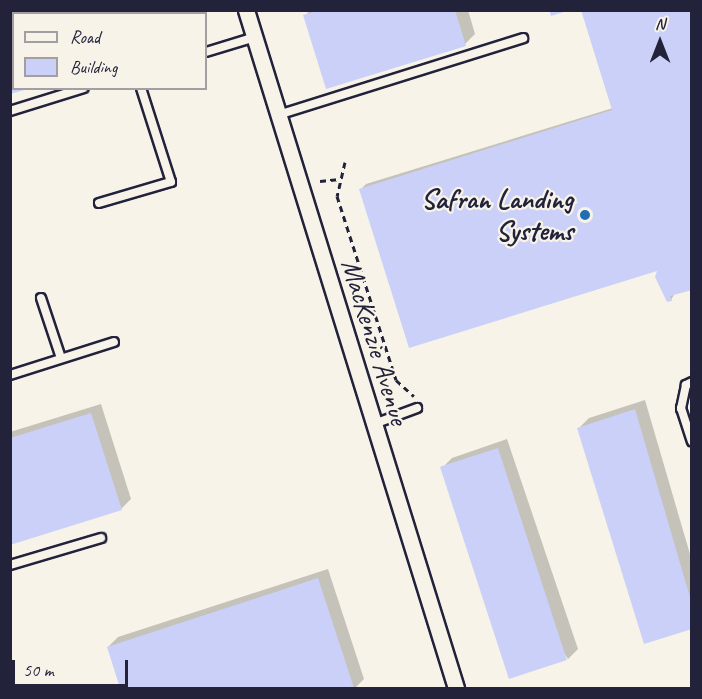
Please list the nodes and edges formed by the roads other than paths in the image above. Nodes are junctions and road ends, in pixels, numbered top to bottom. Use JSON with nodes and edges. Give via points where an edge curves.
{"nodes":[{"id":1,"x":248,"y":11,"type":"edge"},
{"id":2,"x":255,"y":37,"type":"junction"},
{"id":3,"x":524,"y":38,"type":"dead end"},
{"id":4,"x":207,"y":52,"type":"edge"},
{"id":5,"x":78,"y":90,"type":"edge"},
{"id":6,"x":142,"y":90,"type":"edge"},
{"id":7,"x":10,"y":111,"type":"edge"},
{"id":8,"x":278,"y":115,"type":"junction"},
{"id":9,"x":99,"y":203,"type":"dead end"},
{"id":10,"x":41,"y":298,"type":"dead end"},
{"id":11,"x":114,"y":342,"type":"dead end"},
{"id":12,"x":61,"y":358,"type":"junction"},
{"id":13,"x":10,"y":375,"type":"edge"},
{"id":14,"x":692,"y":382,"type":"edge"},
{"id":15,"x":417,"y":408,"type":"dead end"},
{"id":16,"x":374,"y":424,"type":"junction"},
{"id":17,"x":692,"y":441,"type":"edge"},
{"id":18,"x":100,"y":538,"type":"dead end"},
{"id":19,"x":10,"y":565,"type":"edge"},
{"id":20,"x":456,"y":688,"type":"edge"}],
"edges":[{"from":1,"to":2,"type":"street","name":"MacKenzie Avenue"},
{"from":2,"to":4,"type":"lane"},
{"from":2,"to":8,"type":"street","name":"MacKenzie Avenue"},
{"from":3,"to":8,"type":"lane"},
{"from":5,"to":7,"type":"lane"},
{"from":6,"to":9,"type":"lane","via":[[171,182]]},
{"from":8,"to":16,"type":"street","name":"MacKenzie Avenue"},
{"from":10,"to":12,"type":"lane"},
{"from":11,"to":12,"type":"lane"},
{"from":12,"to":13,"type":"lane"},
{"from":14,"to":17,"type":"lane","via":[[686,385],[681,408]]},
{"from":15,"to":16,"type":"lane"},
{"from":16,"to":20,"type":"street","name":"MacKenzie Avenue"},
{"from":18,"to":19,"type":"lane"}]}
